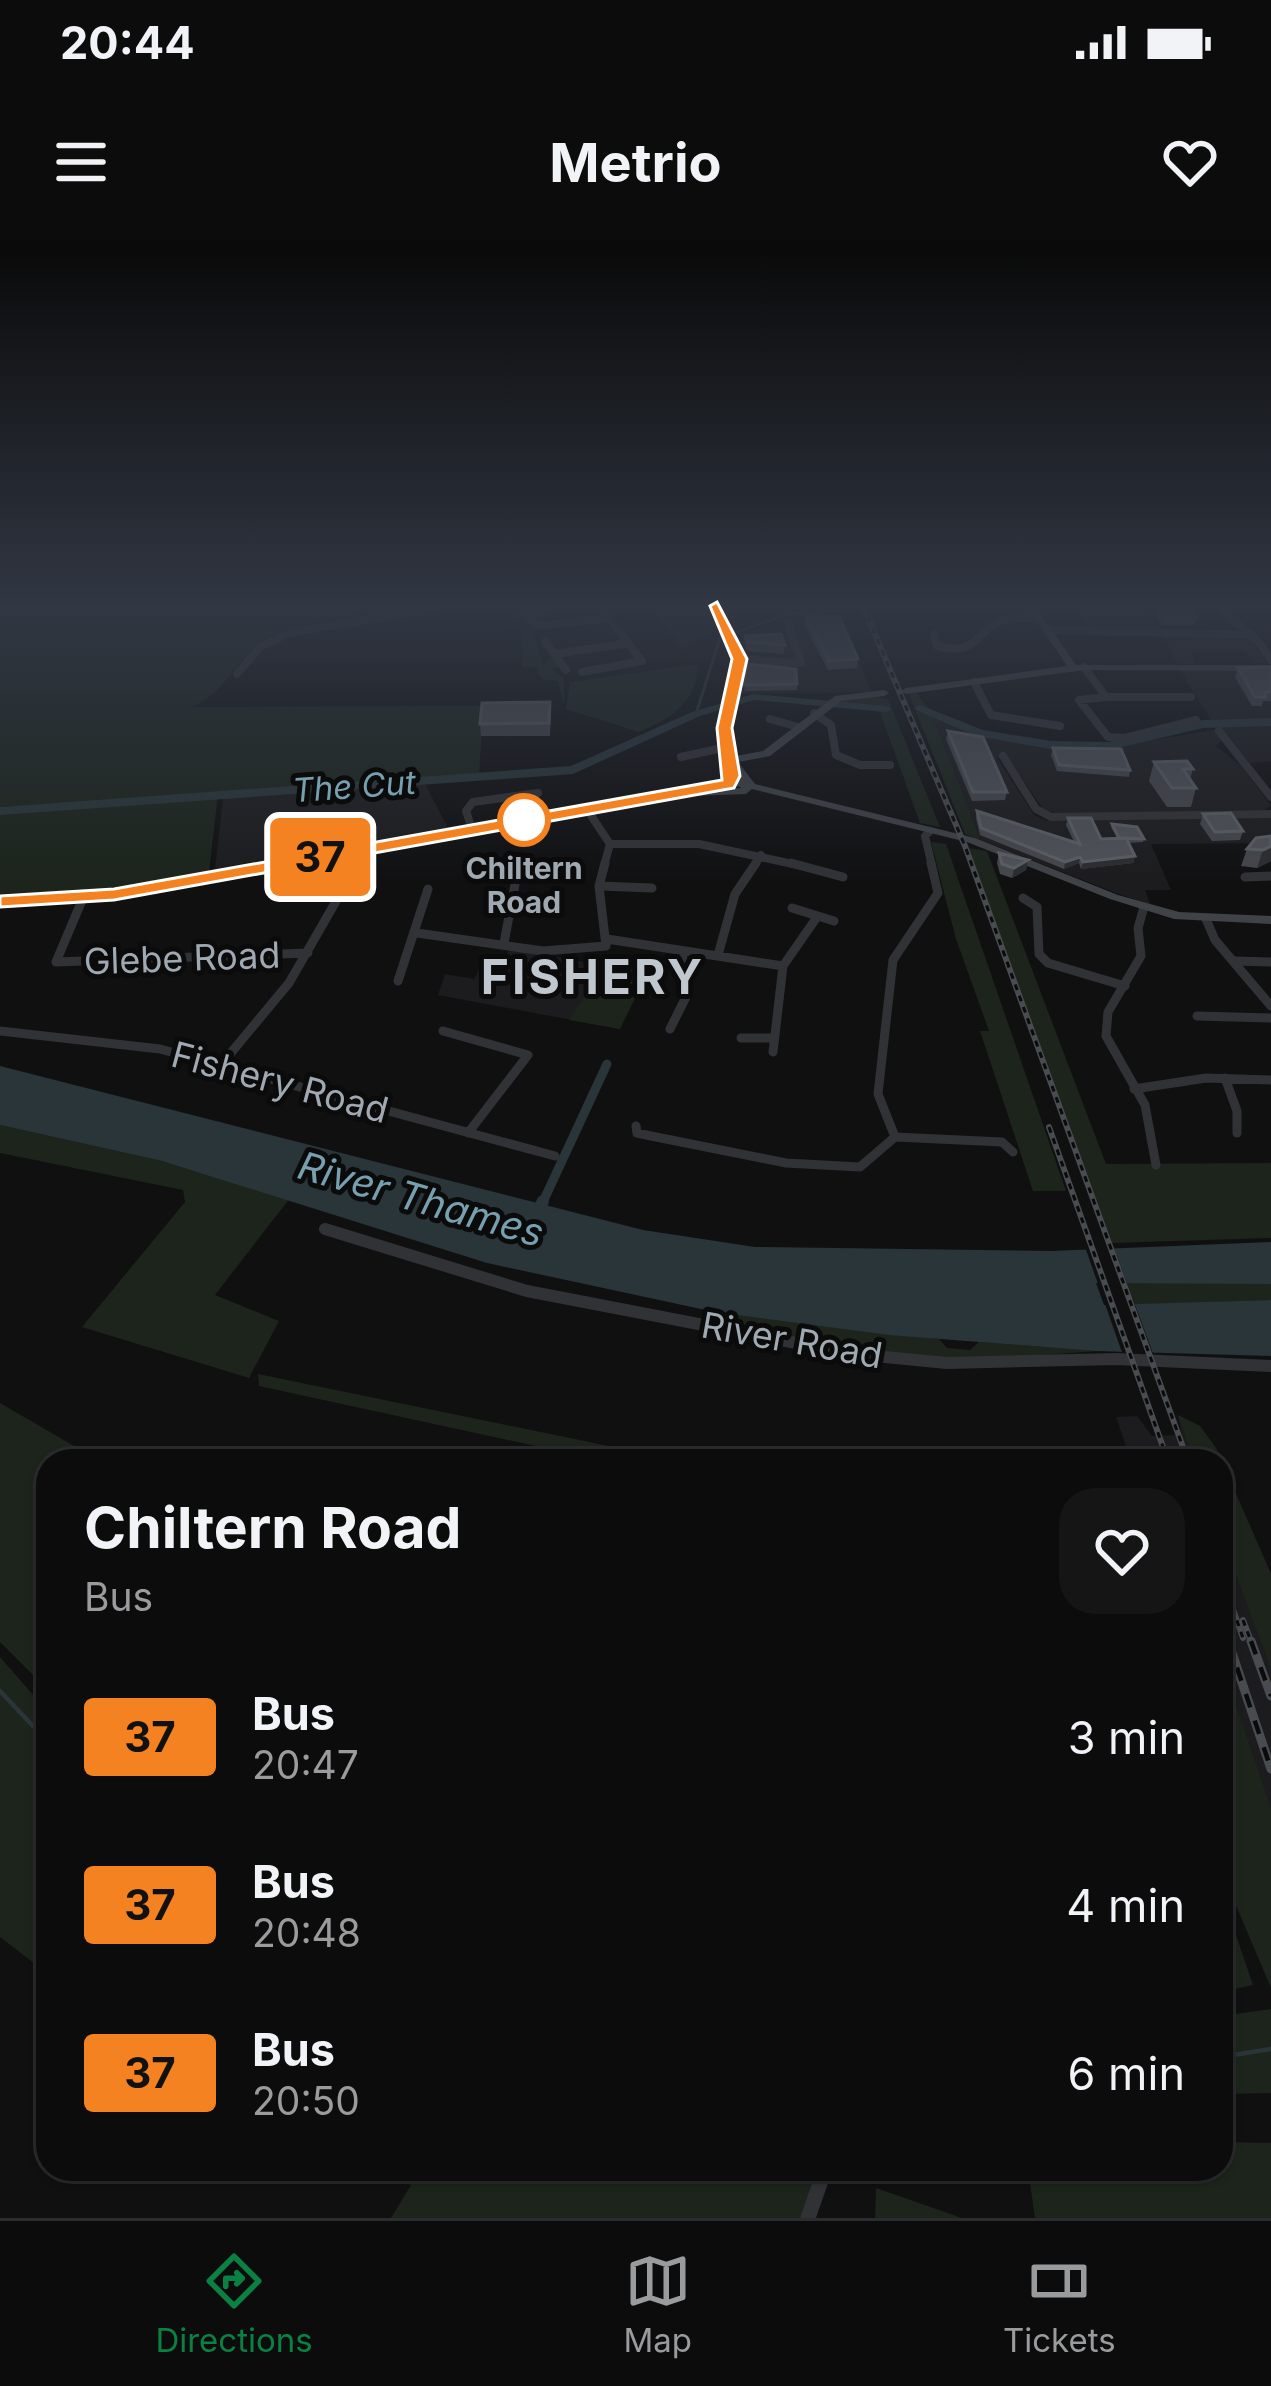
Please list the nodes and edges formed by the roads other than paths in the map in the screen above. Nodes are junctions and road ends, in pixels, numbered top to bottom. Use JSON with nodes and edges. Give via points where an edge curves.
{"nodes":[{"id":1,"x":730,"y":698,"type":"edge"},
{"id":2,"x":844,"y":698,"type":"edge"},
{"id":3,"x":982,"y":698,"type":"edge"},
{"id":4,"x":1094,"y":698,"type":"edge"},
{"id":5,"x":819,"y":709,"type":"junction"},
{"id":6,"x":770,"y":719,"type":"dead end"},
{"id":7,"x":1196,"y":720,"type":"dead end"},
{"id":8,"x":1054,"y":725,"type":"dead end"},
{"id":9,"x":798,"y":727,"type":"junction"},
{"id":10,"x":1219,"y":731,"type":"dead end"},
{"id":11,"x":728,"y":753,"type":"junction"},
{"id":12,"x":1003,"y":756,"type":"dead end"},
{"id":13,"x":681,"y":757,"type":"dead end"},
{"id":14,"x":890,"y":765,"type":"dead end"},
{"id":15,"x":731,"y":785,"type":"junction"},
{"id":16,"x":756,"y":786,"type":"junction"},
{"id":17,"x":538,"y":793,"type":"dead end"},
{"id":18,"x":1270,"y":794,"type":"edge"},
{"id":19,"x":586,"y":808,"type":"junction"},
{"id":20,"x":1271,"y":814,"type":"edge"},
{"id":21,"x":472,"y":829,"type":"junction"},
{"id":22,"x":929,"y":831,"type":"junction"},
{"id":23,"x":610,"y":844,"type":"junction"},
{"id":24,"x":365,"y":849,"type":"junction"},
{"id":25,"x":761,"y":855,"type":"junction"},
{"id":26,"x":520,"y":860,"type":"dead end"},
{"id":27,"x":1271,"y":876,"type":"edge"},
{"id":28,"x":843,"y":877,"type":"dead end"},
{"id":29,"x":1245,"y":878,"type":"dead end"},
{"id":30,"x":599,"y":886,"type":"junction"},
{"id":31,"x":652,"y":888,"type":"dead end"},
{"id":32,"x":428,"y":890,"type":"dead end"},
{"id":33,"x":83,"y":898,"type":"junction"},
{"id":34,"x":1023,"y":898,"type":"dead end"},
{"id":35,"x":0,"y":902,"type":"edge"},
{"id":36,"x":1144,"y":907,"type":"junction"},
{"id":37,"x":792,"y":908,"type":"dead end"},
{"id":38,"x":817,"y":917,"type":"junction"},
{"id":39,"x":1206,"y":919,"type":"junction"},
{"id":40,"x":1271,"y":920,"type":"edge"},
{"id":41,"x":834,"y":921,"type":"dead end"},
{"id":42,"x":417,"y":933,"type":"junction"},
{"id":43,"x":608,"y":939,"type":"junction"},
{"id":44,"x":505,"y":943,"type":"junction"},
{"id":45,"x":682,"y":951,"type":"junction"},
{"id":46,"x":308,"y":953,"type":"junction"},
{"id":47,"x":718,"y":955,"type":"junction"},
{"id":48,"x":1235,"y":961,"type":"junction"},
{"id":49,"x":1271,"y":962,"type":"edge"},
{"id":50,"x":783,"y":966,"type":"junction"},
{"id":51,"x":398,"y":981,"type":"dead end"},
{"id":52,"x":1125,"y":986,"type":"junction"},
{"id":53,"x":1271,"y":1006,"type":"edge"},
{"id":54,"x":1197,"y":1016,"type":"dead end"},
{"id":55,"x":1271,"y":1018,"type":"edge"},
{"id":56,"x":670,"y":1029,"type":"dead end"},
{"id":57,"x":0,"y":1031,"type":"edge"},
{"id":58,"x":443,"y":1031,"type":"dead end"},
{"id":59,"x":741,"y":1038,"type":"dead end"},
{"id":60,"x":771,"y":1038,"type":"junction"},
{"id":61,"x":773,"y":1052,"type":"dead end"},
{"id":62,"x":220,"y":1066,"type":"junction"},
{"id":63,"x":1225,"y":1078,"type":"junction"},
{"id":64,"x":1271,"y":1080,"type":"edge"},
{"id":65,"x":1135,"y":1090,"type":"junction"},
{"id":66,"x":636,"y":1126,"type":"dead end"},
{"id":67,"x":468,"y":1133,"type":"junction"},
{"id":68,"x":1237,"y":1133,"type":"dead end"},
{"id":69,"x":896,"y":1137,"type":"junction"},
{"id":70,"x":1013,"y":1152,"type":"dead end"},
{"id":71,"x":555,"y":1156,"type":"dead end"},
{"id":72,"x":1156,"y":1165,"type":"dead end"},
{"id":73,"x":325,"y":1229,"type":"dead end"},
{"id":74,"x":1271,"y":1366,"type":"edge"},
{"id":75,"x":822,"y":2181,"type":"edge"},
{"id":76,"x":808,"y":2218,"type":"edge"}],
"edges":[{"from":1,"to":11,"type":"street"},
{"from":2,"to":5,"type":"street"},
{"from":3,"to":8,"type":"street","via":[[991,716]]},
{"from":4,"to":7,"type":"street","via":[[1078,700],[1108,737]]},
{"from":5,"to":9,"type":"street"},
{"from":5,"to":14,"type":"street","via":[[836,754]]},
{"from":6,"to":9,"type":"street"},
{"from":9,"to":11,"type":"street","via":[[762,757]]},
{"from":10,"to":18,"type":"street"},
{"from":11,"to":13,"type":"street"},
{"from":11,"to":15,"type":"street"},
{"from":11,"to":16,"type":"street"},
{"from":12,"to":20,"type":"street","via":[[1036,809],[1051,817]]},
{"from":15,"to":16,"type":"street"},
{"from":15,"to":19,"type":"street"},
{"from":16,"to":22,"type":"street"},
{"from":17,"to":21,"type":"street","via":[[473,802],[466,811]]},
{"from":19,"to":21,"type":"street"},
{"from":19,"to":23,"type":"street"},
{"from":21,"to":24,"type":"street"},
{"from":22,"to":36,"type":"street"},
{"from":22,"to":69,"type":"street","via":[[938,893],[893,960],[878,1094]]},
{"from":23,"to":25,"type":"street","via":[[666,841]]},
{"from":23,"to":30,"type":"street"},
{"from":24,"to":33,"type":"street"},
{"from":24,"to":46,"type":"street"},
{"from":25,"to":28,"type":"street"},
{"from":25,"to":47,"type":"street","via":[[735,894]]},
{"from":26,"to":44,"type":"street","via":[[517,912]]},
{"from":27,"to":29,"type":"street"},
{"from":30,"to":31,"type":"street"},
{"from":30,"to":43,"type":"street"},
{"from":32,"to":42,"type":"street"},
{"from":33,"to":35,"type":"street"},
{"from":33,"to":46,"type":"street","name":"Glebe Road","via":[[58,962]]},
{"from":34,"to":52,"type":"street","via":[[1037,907],[1039,954],[1048,963]]},
{"from":36,"to":39,"type":"street"},
{"from":36,"to":52,"type":"street","via":[[1141,956]]},
{"from":37,"to":38,"type":"street"},
{"from":38,"to":41,"type":"street"},
{"from":38,"to":50,"type":"street"},
{"from":39,"to":40,"type":"street"},
{"from":39,"to":48,"type":"street"},
{"from":42,"to":44,"type":"street"},
{"from":42,"to":51,"type":"street"},
{"from":43,"to":44,"type":"street","via":[[577,956]]},
{"from":43,"to":45,"type":"street"},
{"from":45,"to":47,"type":"street"},
{"from":45,"to":56,"type":"street","via":[[687,995]]},
{"from":46,"to":62,"type":"street"},
{"from":47,"to":50,"type":"street"},
{"from":48,"to":49,"type":"street"},
{"from":48,"to":53,"type":"street"},
{"from":50,"to":60,"type":"street"},
{"from":52,"to":65,"type":"street","via":[[1108,1012],[1106,1036]]},
{"from":54,"to":55,"type":"street"},
{"from":57,"to":62,"type":"street","name":"Fishery Road","via":[[135,1044]]},
{"from":58,"to":67,"type":"street","via":[[528,1055]]},
{"from":59,"to":60,"type":"street"},
{"from":60,"to":61,"type":"street"},
{"from":62,"to":67,"type":"street","name":"Fishery Road"},
{"from":63,"to":64,"type":"street"},
{"from":63,"to":65,"type":"street"},
{"from":63,"to":68,"type":"street"},
{"from":65,"to":72,"type":"street","via":[[1148,1113]]},
{"from":66,"to":69,"type":"street","via":[[718,1152],[857,1168]]},
{"from":67,"to":71,"type":"street","name":"Fishery Road"},
{"from":69,"to":70,"type":"street","via":[[1002,1142]]},
{"from":73,"to":74,"type":"street","name":"River Road","via":[[509,1286],[854,1354],[947,1363]]},
{"from":75,"to":76,"type":"street"}]}
